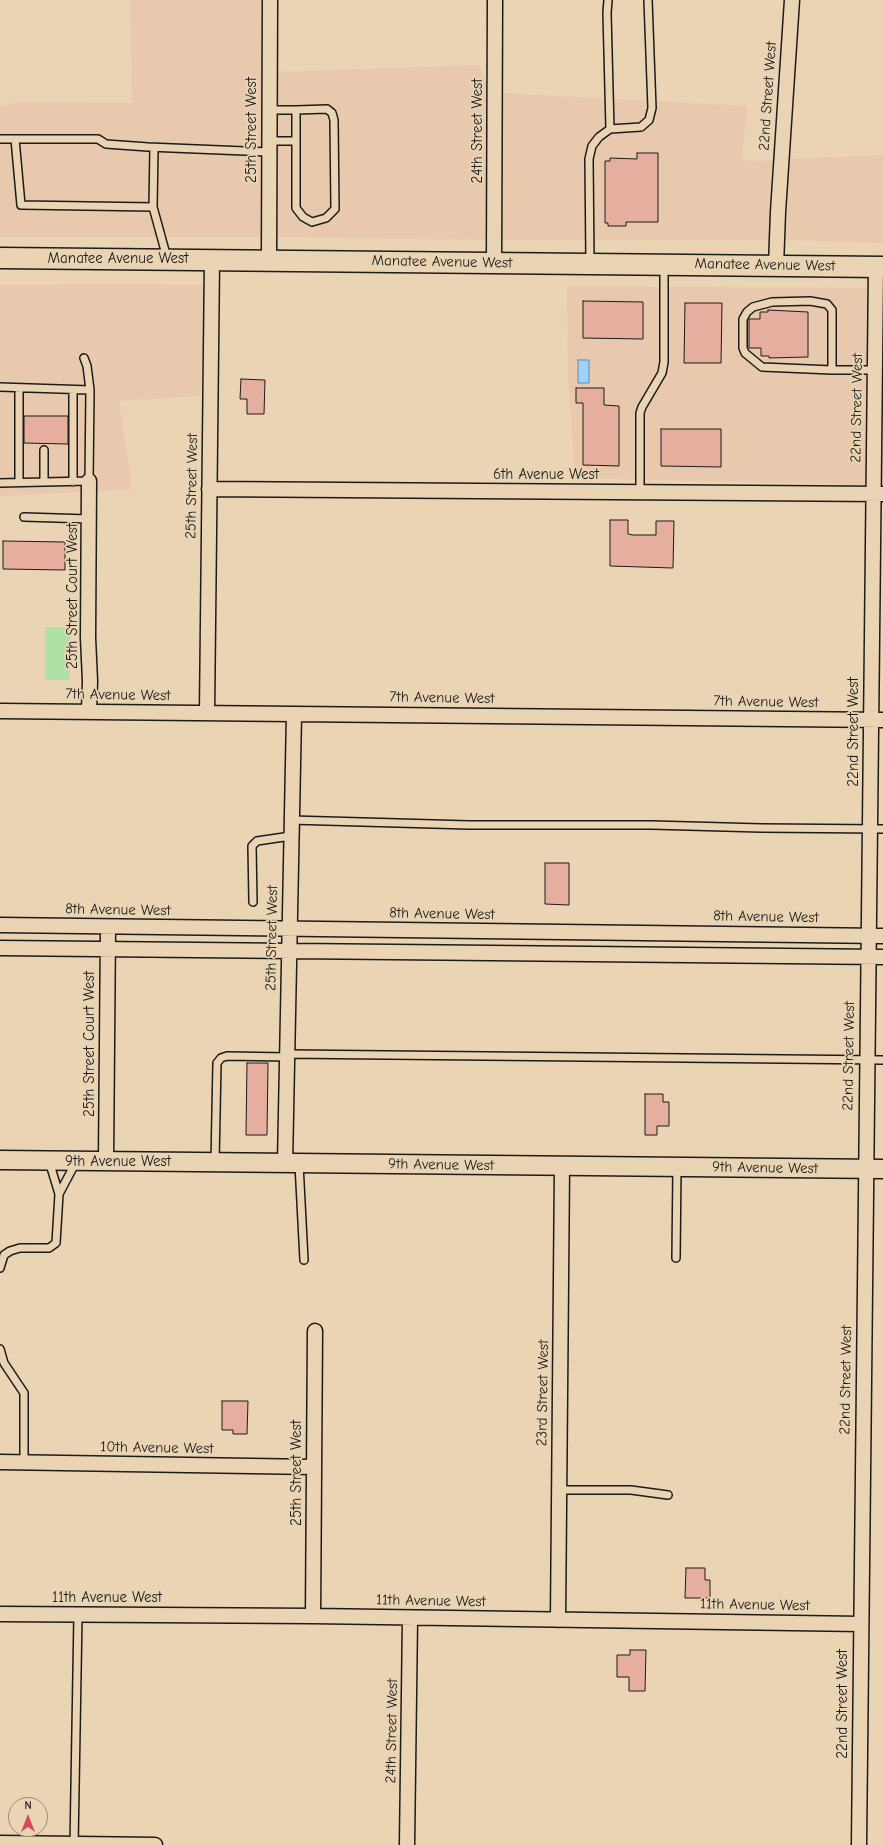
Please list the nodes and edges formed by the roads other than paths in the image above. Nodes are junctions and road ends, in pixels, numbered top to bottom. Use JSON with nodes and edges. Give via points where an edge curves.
{"nodes":[{"id":1,"x":270,"y":0,"type":"edge"},
{"id":2,"x":495,"y":0,"type":"edge"},
{"id":3,"x":608,"y":0,"type":"edge"},
{"id":4,"x":648,"y":0,"type":"edge"},
{"id":5,"x":792,"y":0,"type":"edge"},
{"id":6,"x":270,"y":110,"type":"junction"},
{"id":7,"x":296,"y":110,"type":"junction"},
{"id":8,"x":610,"y":129,"type":"junction"},
{"id":9,"x":0,"y":139,"type":"edge"},
{"id":10,"x":14,"y":139,"type":"junction"},
{"id":11,"x":295,"y":141,"type":"junction"},
{"id":12,"x":269,"y":146,"type":"junction"},
{"id":13,"x":154,"y":148,"type":"junction"},
{"id":14,"x":153,"y":207,"type":"junction"},
{"id":15,"x":0,"y":258,"type":"edge"},
{"id":16,"x":167,"y":259,"type":"junction"},
{"id":17,"x":212,"y":260,"type":"junction"},
{"id":18,"x":269,"y":260,"type":"junction"},
{"id":19,"x":494,"y":263,"type":"junction"},
{"id":20,"x":590,"y":264,"type":"junction"},
{"id":21,"x":664,"y":264,"type":"junction"},
{"id":22,"x":776,"y":266,"type":"junction"},
{"id":23,"x":879,"y":267,"type":"edge"},
{"id":24,"x":84,"y":358,"type":"dead end"},
{"id":25,"x":832,"y":370,"type":"junction"},
{"id":26,"x":875,"y":370,"type":"junction"},
{"id":27,"x":0,"y":387,"type":"edge"},
{"id":28,"x":19,"y":389,"type":"junction"},
{"id":29,"x":73,"y":390,"type":"junction"},
{"id":30,"x":90,"y":390,"type":"junction"},
{"id":31,"x":44,"y":450,"type":"dead end"},
{"id":32,"x":90,"y":481,"type":"junction"},
{"id":33,"x":19,"y":482,"type":"junction"},
{"id":34,"x":44,"y":482,"type":"junction"},
{"id":35,"x":73,"y":482,"type":"junction"},
{"id":36,"x":0,"y":483,"type":"edge"},
{"id":37,"x":208,"y":489,"type":"junction"},
{"id":38,"x":640,"y":492,"type":"junction"},
{"id":39,"x":878,"y":494,"type":"edge"},
{"id":40,"x":24,"y":517,"type":"dead end"},
{"id":41,"x":90,"y":519,"type":"junction"},
{"id":42,"x":878,"y":604,"type":"edge"},
{"id":43,"x":0,"y":711,"type":"edge"},
{"id":44,"x":89,"y":711,"type":"junction"},
{"id":45,"x":207,"y":713,"type":"junction"},
{"id":46,"x":294,"y":714,"type":"junction"},
{"id":47,"x":877,"y":720,"type":"edge"},
{"id":48,"x":291,"y":820,"type":"junction"},
{"id":49,"x":877,"y":829,"type":"edge"},
{"id":50,"x":291,"y":836,"type":"junction"},
{"id":51,"x":253,"y":902,"type":"dead end"},
{"id":52,"x":0,"y":925,"type":"edge"},
{"id":53,"x":108,"y":928,"type":"junction"},
{"id":54,"x":289,"y":929,"type":"junction"},
{"id":55,"x":876,"y":936,"type":"edge"},
{"id":56,"x":0,"y":948,"type":"edge"},
{"id":57,"x":108,"y":949,"type":"junction"},
{"id":58,"x":288,"y":950,"type":"junction"},
{"id":59,"x":868,"y":957,"type":"junction"},
{"id":60,"x":883,"y":957,"type":"edge"},
{"id":61,"x":287,"y":1055,"type":"junction"},
{"id":62,"x":866,"y":1060,"type":"junction"},
{"id":63,"x":883,"y":1060,"type":"edge"},
{"id":64,"x":0,"y":1160,"type":"edge"},
{"id":65,"x":49,"y":1161,"type":"junction"},
{"id":66,"x":76,"y":1161,"type":"junction"},
{"id":67,"x":106,"y":1161,"type":"junction"},
{"id":68,"x":215,"y":1162,"type":"junction"},
{"id":69,"x":292,"y":1163,"type":"junction"},
{"id":70,"x":562,"y":1166,"type":"junction"},
{"id":71,"x":677,"y":1167,"type":"junction"},
{"id":72,"x":865,"y":1169,"type":"junction"},
{"id":73,"x":883,"y":1169,"type":"edge"},
{"id":74,"x":59,"y":1194,"type":"junction"},
{"id":75,"x":676,"y":1258,"type":"dead end"},
{"id":76,"x":304,"y":1260,"type":"dead end"},
{"id":77,"x":0,"y":1268,"type":"edge"},
{"id":78,"x":315,"y":1331,"type":"dead end"},
{"id":79,"x":0,"y":1350,"type":"edge"},
{"id":80,"x":0,"y":1462,"type":"edge"},
{"id":81,"x":24,"y":1462,"type":"junction"},
{"id":82,"x":314,"y":1468,"type":"junction"},
{"id":83,"x":559,"y":1490,"type":"junction"},
{"id":84,"x":668,"y":1495,"type":"dead end"},
{"id":85,"x":0,"y":1614,"type":"edge"},
{"id":86,"x":78,"y":1615,"type":"junction"},
{"id":87,"x":313,"y":1616,"type":"junction"},
{"id":88,"x":410,"y":1618,"type":"junction"},
{"id":89,"x":558,"y":1620,"type":"junction"},
{"id":90,"x":861,"y":1624,"type":"junction"},
{"id":91,"x":0,"y":1843,"type":"edge"},
{"id":92,"x":74,"y":1844,"type":"edge"},
{"id":93,"x":155,"y":1845,"type":"edge"},
{"id":94,"x":407,"y":1845,"type":"edge"},
{"id":95,"x":859,"y":1845,"type":"edge"}],
"edges":[{"from":1,"to":6,"type":"street","name":"25th Street West"},
{"from":2,"to":19,"type":"street","name":"24th Street West"},
{"from":3,"to":8,"type":"lane"},
{"from":4,"to":8,"type":"lane","via":[[652,108],[649,120],[641,127]]},
{"from":5,"to":22,"type":"street","name":"22nd Street West"},
{"from":6,"to":7,"type":"lane"},
{"from":6,"to":12,"type":"street","name":"25th Street West"},
{"from":7,"to":11,"type":"lane"},
{"from":7,"to":11,"type":"lane","via":[[327,109],[332,113],[334,120],[335,209],[326,218],[312,222],[303,217],[296,208]]},
{"from":8,"to":20,"type":"lane","via":[[598,137],[592,146],[589,159]]},
{"from":9,"to":10,"type":"lane"},
{"from":10,"to":13,"type":"lane","via":[[98,139],[106,144]]},
{"from":10,"to":14,"type":"lane","via":[[21,205]]},
{"from":11,"to":12,"type":"lane"},
{"from":12,"to":13,"type":"lane"},
{"from":12,"to":18,"type":"street","name":"25th Street West"},
{"from":13,"to":14,"type":"lane"},
{"from":14,"to":16,"type":"lane"},
{"from":15,"to":16,"type":"main road","name":"Manatee Avenue West"},
{"from":16,"to":17,"type":"main road","name":"Manatee Avenue West"},
{"from":17,"to":18,"type":"main road","name":"Manatee Avenue West"},
{"from":17,"to":37,"type":"street","name":"25th Street West"},
{"from":18,"to":19,"type":"main road","name":"Manatee Avenue West"},
{"from":19,"to":20,"type":"main road","name":"Manatee Avenue West"},
{"from":20,"to":21,"type":"main road","name":"Manatee Avenue West"},
{"from":21,"to":22,"type":"main road","name":"Manatee Avenue West"},
{"from":21,"to":38,"type":"lane","via":[[664,362],[662,372],[640,414]]},
{"from":22,"to":23,"type":"main road","name":"Manatee Avenue West"},
{"from":23,"to":26,"type":"street","name":"22nd Street West"},
{"from":24,"to":30,"type":"lane"},
{"from":25,"to":25,"type":"lane","via":[[832,310],[827,304],[762,303],[746,312],[742,330],[743,348],[745,353],[762,367]]},
{"from":25,"to":26,"type":"lane"},
{"from":26,"to":39,"type":"street","name":"22nd Street West"},
{"from":27,"to":28,"type":"lane"},
{"from":28,"to":29,"type":"lane"},
{"from":28,"to":33,"type":"lane"},
{"from":29,"to":30,"type":"lane"},
{"from":29,"to":35,"type":"lane"},
{"from":30,"to":32,"type":"lane"},
{"from":31,"to":34,"type":"lane"},
{"from":32,"to":35,"type":"lane"},
{"from":32,"to":41,"type":"street","name":"25th Street Court West"},
{"from":33,"to":34,"type":"lane"},
{"from":33,"to":36,"type":"lane"},
{"from":34,"to":35,"type":"lane"},
{"from":37,"to":38,"type":"street","name":"6th Avenue West"},
{"from":37,"to":45,"type":"street","name":"25th Street West"},
{"from":38,"to":39,"type":"street","name":"6th Avenue West"},
{"from":39,"to":42,"type":"street","name":"22nd Street West"},
{"from":40,"to":41,"type":"lane"},
{"from":41,"to":44,"type":"street","name":"25th Street Court West"},
{"from":42,"to":47,"type":"street","name":"22nd Street West"},
{"from":43,"to":44,"type":"street","name":"7th Avenue West"},
{"from":44,"to":45,"type":"street","name":"7th Avenue West"},
{"from":45,"to":46,"type":"street","name":"7th Avenue West"},
{"from":46,"to":47,"type":"street","name":"7th Avenue West"},
{"from":46,"to":48,"type":"street","name":"25th Street West"},
{"from":47,"to":49,"type":"street","name":"22nd Street West"},
{"from":48,"to":49,"type":"lane","via":[[469,825]]},
{"from":48,"to":50,"type":"street","name":"25th Street West"},
{"from":49,"to":55,"type":"street","name":"22nd Street West"},
{"from":50,"to":51,"type":"lane","via":[[257,841],[252,846]]},
{"from":50,"to":54,"type":"street","name":"25th Street West"},
{"from":52,"to":53,"type":"street","name":"8th Avenue West"},
{"from":53,"to":54,"type":"street","name":"8th Avenue West"},
{"from":53,"to":57,"type":"street","name":"25th Street Court West"},
{"from":54,"to":55,"type":"street","name":"8th Avenue West"},
{"from":54,"to":58,"type":"street","name":"25th Street West"},
{"from":55,"to":59,"type":"street","name":"22nd Street West"},
{"from":56,"to":57,"type":"street"},
{"from":57,"to":58,"type":"street"},
{"from":57,"to":67,"type":"street","name":"25th Street Court West"},
{"from":58,"to":59,"type":"street"},
{"from":58,"to":61,"type":"street","name":"25th Street West"},
{"from":59,"to":60,"type":"street"},
{"from":59,"to":62,"type":"street","name":"22nd Street West"},
{"from":61,"to":62,"type":"lane"},
{"from":61,"to":68,"type":"lane","via":[[227,1056],[217,1063]]},
{"from":61,"to":69,"type":"street","name":"25th Street West"},
{"from":62,"to":63,"type":"lane"},
{"from":62,"to":72,"type":"street","name":"22nd Street West"},
{"from":64,"to":65,"type":"street","name":"9th Avenue West"},
{"from":65,"to":66,"type":"street","name":"9th Avenue West"},
{"from":65,"to":74,"type":"lane"},
{"from":66,"to":67,"type":"street","name":"9th Avenue West"},
{"from":66,"to":74,"type":"lane"},
{"from":67,"to":68,"type":"street","name":"9th Avenue West"},
{"from":68,"to":69,"type":"street","name":"9th Avenue West"},
{"from":69,"to":70,"type":"street","name":"9th Avenue West"},
{"from":69,"to":76,"type":"lane"},
{"from":70,"to":71,"type":"street","name":"9th Avenue West"},
{"from":70,"to":83,"type":"street","name":"23rd Street West"},
{"from":71,"to":72,"type":"street","name":"9th Avenue West"},
{"from":71,"to":75,"type":"lane"},
{"from":72,"to":73,"type":"street","name":"9th Avenue West"},
{"from":72,"to":90,"type":"street","name":"22nd Street West"},
{"from":74,"to":77,"type":"lane","via":[[56,1243],[49,1248],[20,1248],[10,1251],[4,1255]]},
{"from":78,"to":82,"type":"street","name":"25th Street West"},
{"from":79,"to":81,"type":"lane","via":[[4,1363],[24,1393]]},
{"from":80,"to":81,"type":"street","name":"10th Avenue West"},
{"from":81,"to":82,"type":"street","name":"10th Avenue West"},
{"from":82,"to":87,"type":"street","name":"25th Street West"},
{"from":83,"to":84,"type":"lane","via":[[631,1490]]},
{"from":83,"to":89,"type":"street","name":"23rd Street West"},
{"from":85,"to":86,"type":"street","name":"11th Avenue West"},
{"from":86,"to":87,"type":"street","name":"11th Avenue West"},
{"from":86,"to":92,"type":"lane"},
{"from":87,"to":88,"type":"street","name":"11th Avenue West"},
{"from":88,"to":89,"type":"street","name":"11th Avenue West"},
{"from":88,"to":94,"type":"street","name":"24th Street West"},
{"from":89,"to":90,"type":"street","name":"11th Avenue West"},
{"from":90,"to":95,"type":"street","name":"22nd Street West"},
{"from":91,"to":92,"type":"street"},
{"from":92,"to":93,"type":"street"}]}
